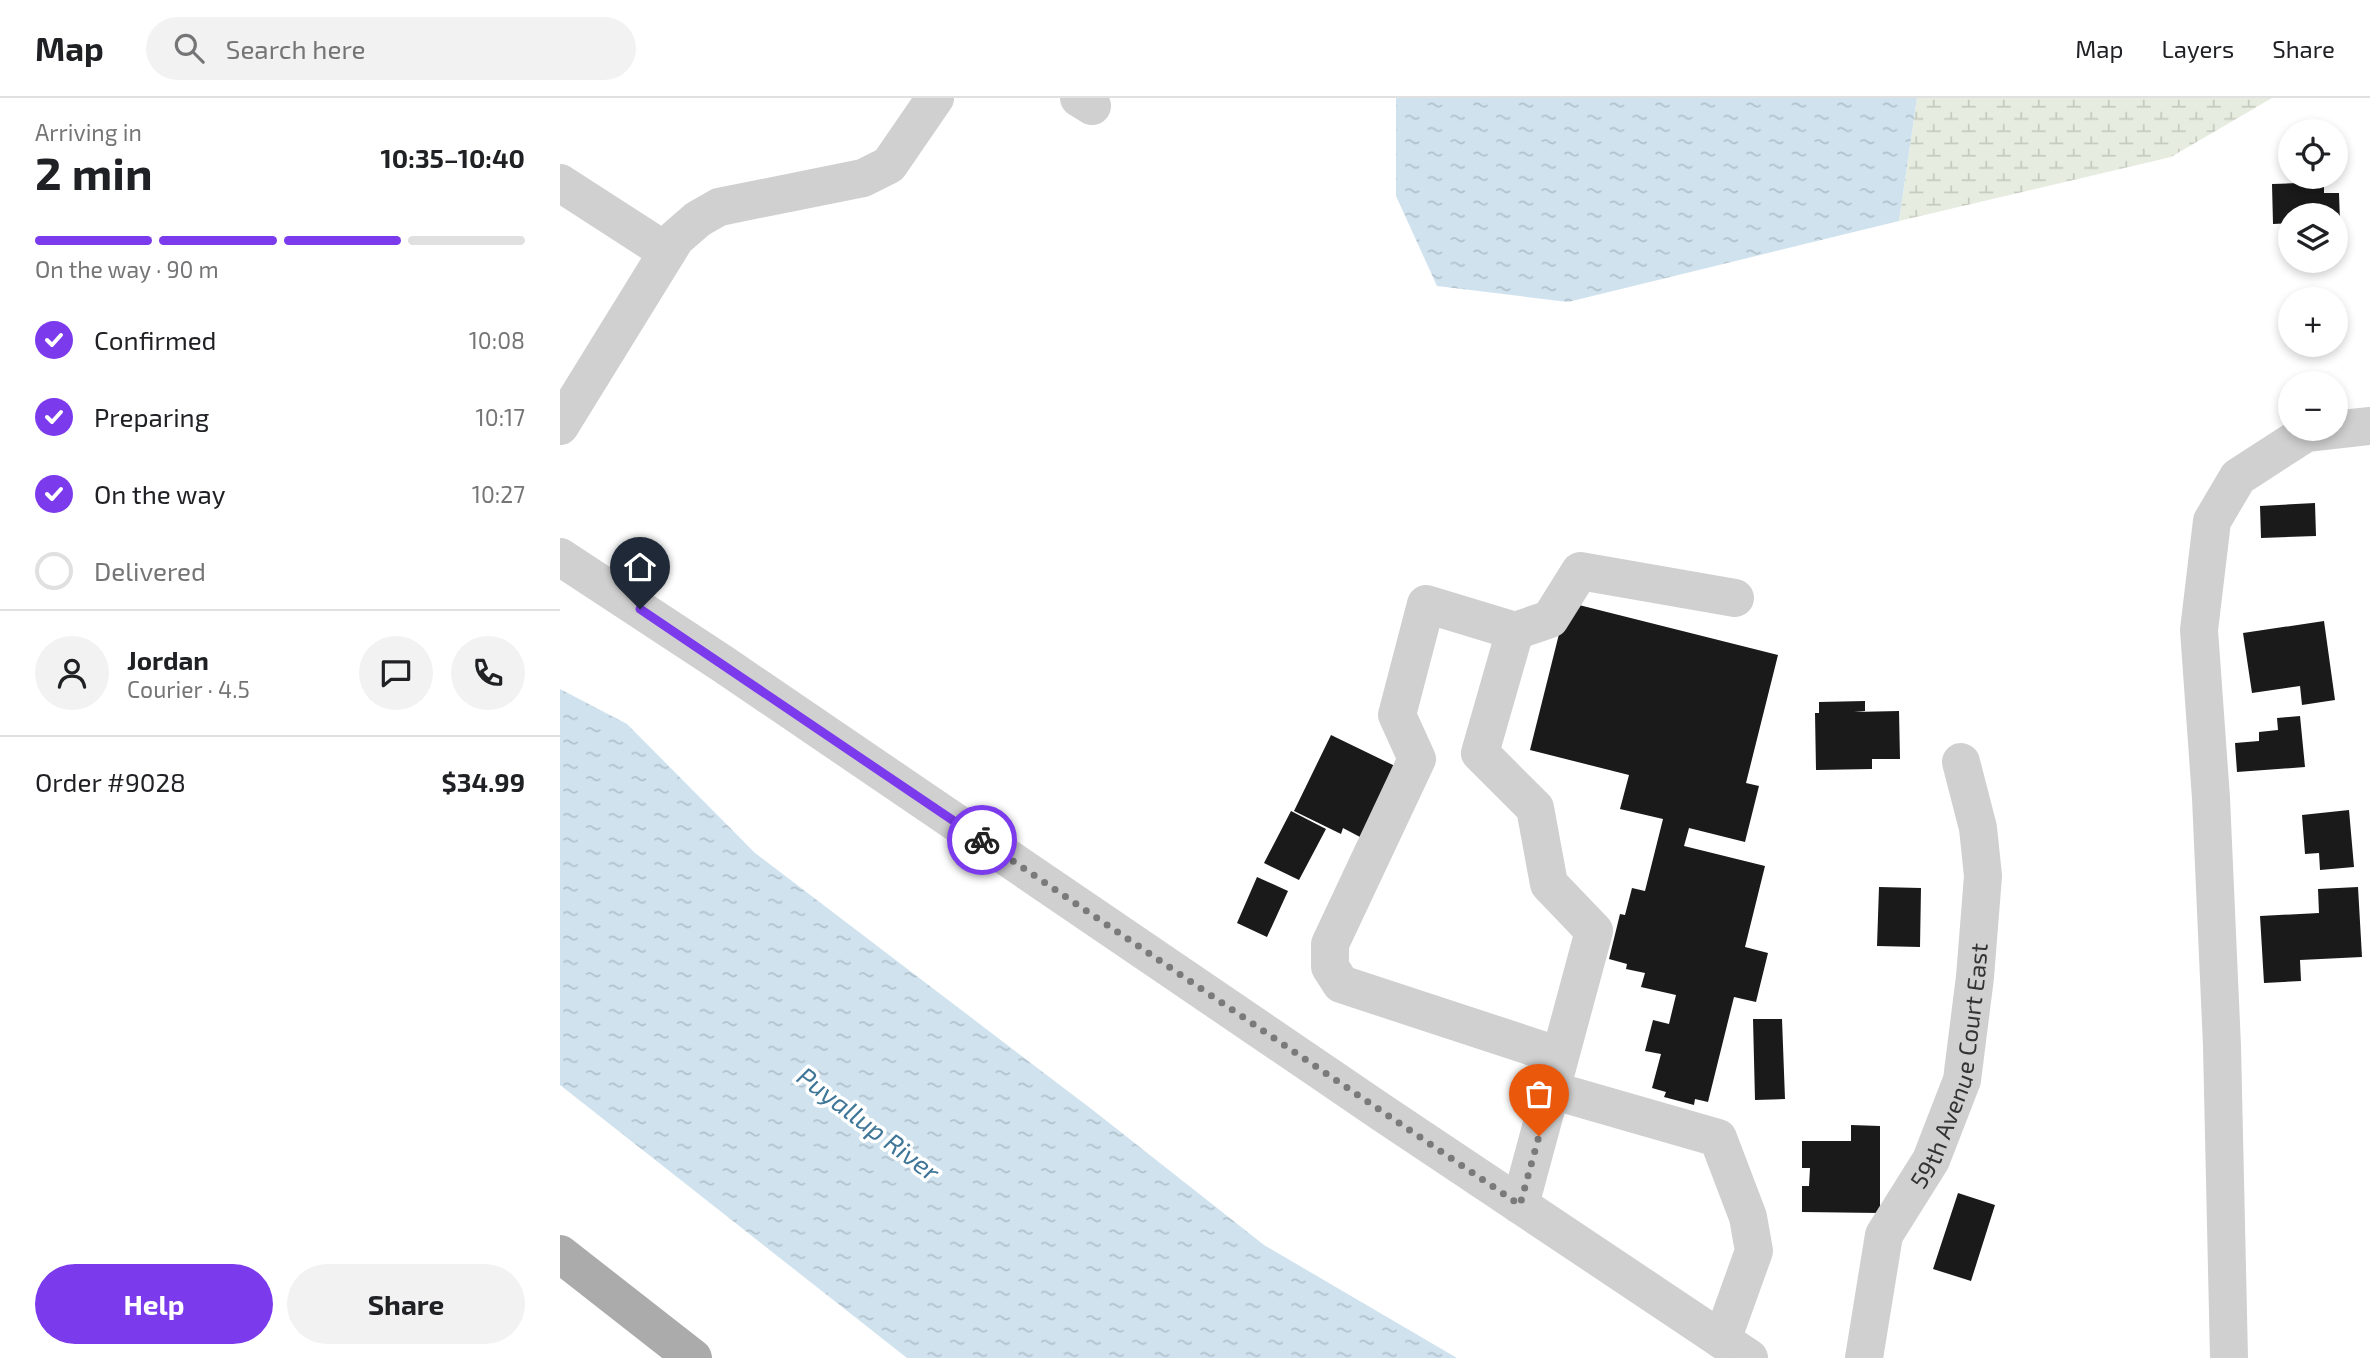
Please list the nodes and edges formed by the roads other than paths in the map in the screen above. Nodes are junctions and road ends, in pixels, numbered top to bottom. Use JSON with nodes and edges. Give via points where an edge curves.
{"nodes":[{"id":1,"x":935,"y":98,"type":"edge"},
{"id":2,"x":560,"y":183,"type":"edge"},
{"id":3,"x":667,"y":252,"type":"junction"},
{"id":4,"x":560,"y":426,"type":"edge"},
{"id":5,"x":2370,"y":426,"type":"edge"},
{"id":6,"x":560,"y":557,"type":"edge"},
{"id":7,"x":1735,"y":598,"type":"dead end"},
{"id":8,"x":1516,"y":631,"type":"junction"},
{"id":9,"x":1961,"y":762,"type":"dead end"},
{"id":10,"x":1556,"y":1073,"type":"junction"},
{"id":11,"x":1520,"y":1205,"type":"junction"},
{"id":12,"x":560,"y":1254,"type":"edge"},
{"id":13,"x":1735,"y":1349,"type":"edge"},
{"id":14,"x":694,"y":1358,"type":"edge"},
{"id":15,"x":1864,"y":1358,"type":"edge"},
{"id":16,"x":2229,"y":1358,"type":"edge"}],
"edges":[{"from":1,"to":3,"type":"street","via":[[889,165],[863,178],[719,207],[691,225]]},
{"from":2,"to":3,"type":"street"},
{"from":3,"to":4,"type":"street"},
{"from":5,"to":16,"type":"street","via":[[2306,433],[2238,477],[2212,521],[2199,630],[2222,1046]]},
{"from":6,"to":11,"type":"street"},
{"from":7,"to":8,"type":"street","via":[[1580,571],[1550,619]]},
{"from":8,"to":10,"type":"street","via":[[1480,753],[1535,808],[1549,884],[1594,931]]},
{"from":8,"to":10,"type":"street","via":[[1426,604],[1397,715],[1417,759],[1330,943],[1330,967],[1341,984]]},
{"from":9,"to":15,"type":"street","name":"59th Avenue Court East","via":[[1978,828],[1983,876],[1962,1080],[1931,1160],[1884,1235]]},
{"from":10,"to":11,"type":"street"},
{"from":10,"to":13,"type":"street","via":[[1718,1138],[1748,1217],[1754,1251]]},
{"from":11,"to":13,"type":"street"},
{"from":12,"to":14,"type":"main road"}]}
